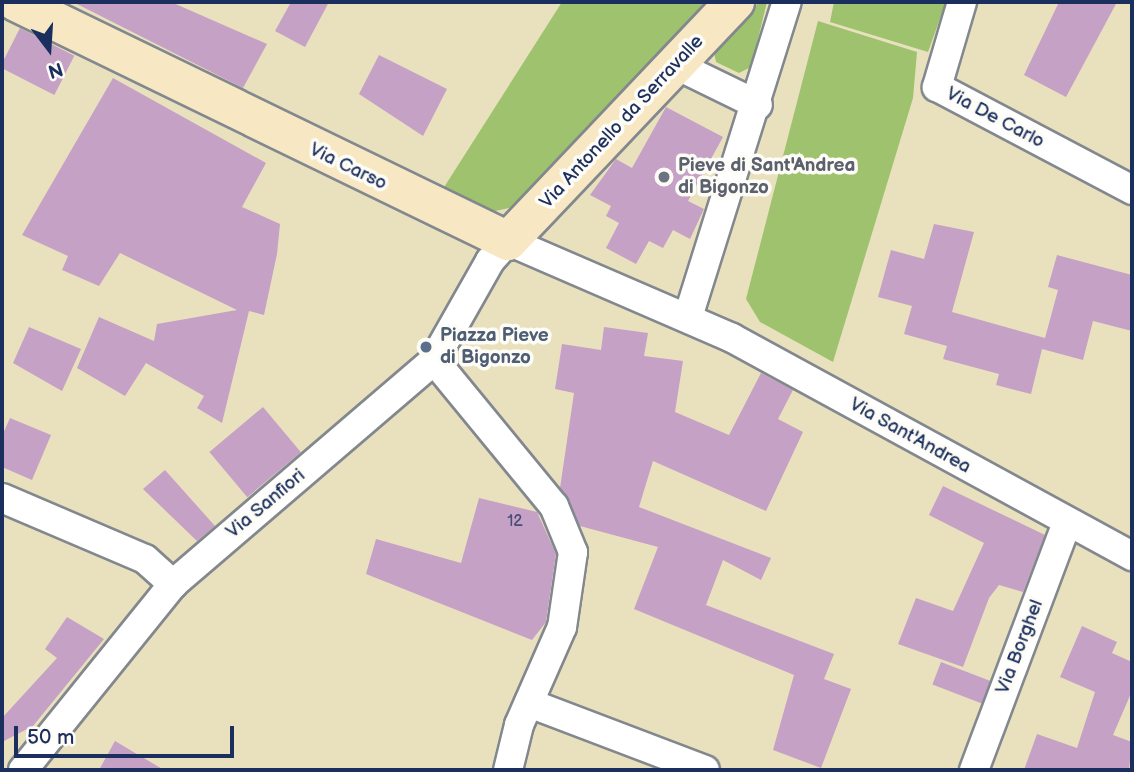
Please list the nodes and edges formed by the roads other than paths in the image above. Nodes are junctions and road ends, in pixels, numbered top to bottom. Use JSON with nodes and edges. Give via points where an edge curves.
{"nodes":[{"id":1,"x":16,"y":2,"type":"edge"},
{"id":2,"x":734,"y":2,"type":"edge"},
{"id":3,"x":787,"y":2,"type":"edge"},
{"id":4,"x":962,"y":2,"type":"edge"},
{"id":5,"x":676,"y":65,"type":"junction"},
{"id":6,"x":758,"y":106,"type":"junction"},
{"id":7,"x":1132,"y":190,"type":"edge"},
{"id":8,"x":508,"y":241,"type":"junction"},
{"id":9,"x":688,"y":317,"type":"junction"},
{"id":10,"x":434,"y":360,"type":"junction"},
{"id":11,"x":2,"y":498,"type":"edge"},
{"id":12,"x":1067,"y":523,"type":"junction"},
{"id":13,"x":1132,"y":556,"type":"edge"},
{"id":14,"x":173,"y":584,"type":"junction"},
{"id":15,"x":528,"y":703,"type":"junction"},
{"id":16,"x":2,"y":765,"type":"edge"},
{"id":17,"x":12,"y":770,"type":"edge"},
{"id":18,"x":23,"y":770,"type":"edge"},
{"id":19,"x":508,"y":770,"type":"edge"},
{"id":20,"x":705,"y":770,"type":"edge"},
{"id":21,"x":974,"y":770,"type":"edge"}],
"edges":[{"from":1,"to":8,"type":"street","name":"Via Carso"},
{"from":2,"to":5,"type":"street","name":"Via Antonello da Serravalle"},
{"from":3,"to":6,"type":"street"},
{"from":4,"to":7,"type":"street","name":"Via De Carlo","via":[[937,87]]},
{"from":5,"to":6,"type":"street"},
{"from":5,"to":8,"type":"street","name":"Via Antonello da Serravalle"},
{"from":6,"to":9,"type":"street"},
{"from":8,"to":9,"type":"street","name":"Via Carso"},
{"from":8,"to":10,"type":"street","name":"Via Sanfiori","via":[[485,270]]},
{"from":9,"to":12,"type":"street","name":"Via Sant'Andrea"},
{"from":10,"to":14,"type":"street","name":"Via Sanfiori"},
{"from":10,"to":15,"type":"street","via":[[518,457],[569,532],[573,567],[562,627]]},
{"from":11,"to":14,"type":"street","via":[[145,559]]},
{"from":12,"to":13,"type":"street","name":"Via Sant'Andrea"},
{"from":12,"to":21,"type":"street","name":"Via Borghel"},
{"from":14,"to":18,"type":"street","name":"Via Sanfiori"},
{"from":15,"to":19,"type":"street"},
{"from":15,"to":20,"type":"street"},
{"from":16,"to":17,"type":"street"}]}
